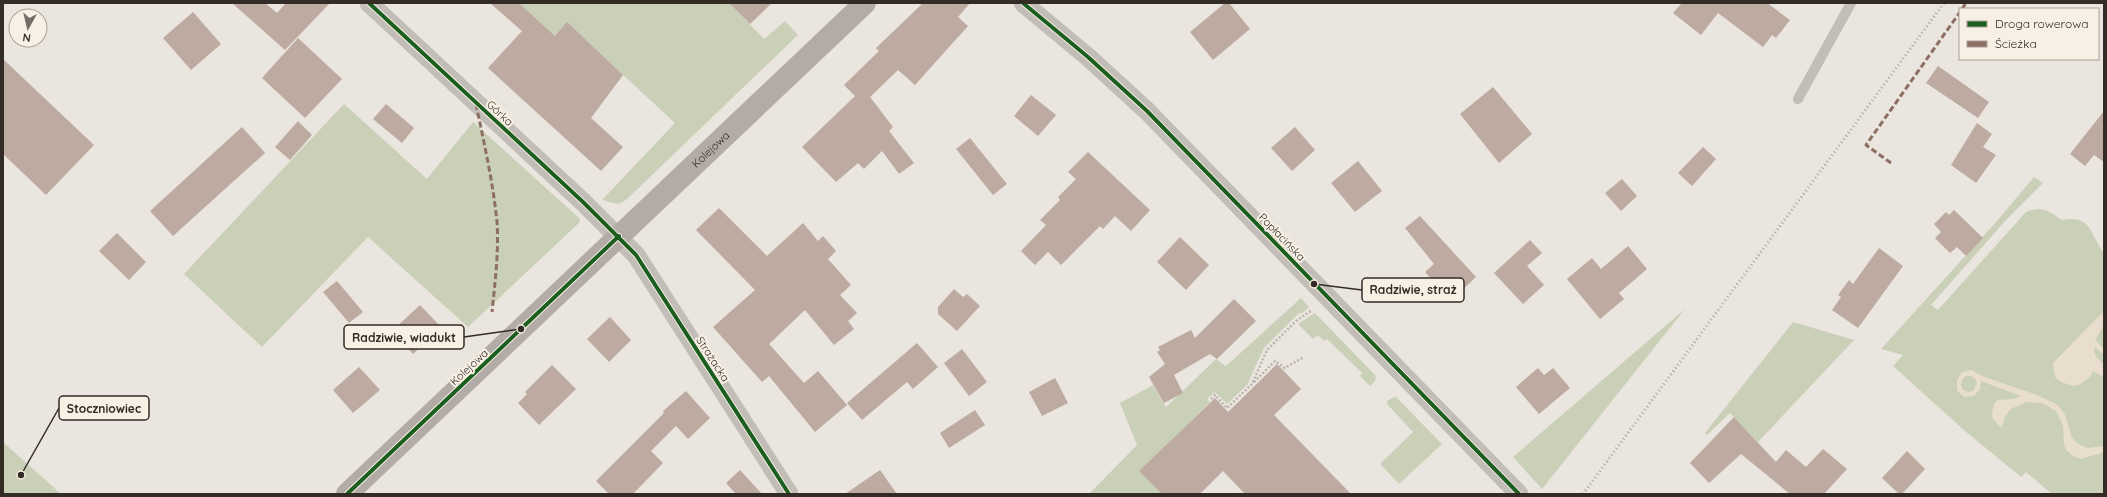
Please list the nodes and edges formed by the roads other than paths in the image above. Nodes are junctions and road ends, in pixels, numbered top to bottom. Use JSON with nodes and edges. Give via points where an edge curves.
{"nodes":[{"id":1,"x":369,"y":3,"type":"edge"},
{"id":2,"x":865,"y":3,"type":"edge"},
{"id":3,"x":1023,"y":3,"type":"edge"},
{"id":4,"x":1851,"y":3,"type":"edge"},
{"id":5,"x":1798,"y":99,"type":"dead end"},
{"id":6,"x":619,"y":236,"type":"junction"},
{"id":7,"x":1516,"y":493,"type":"edge"},
{"id":8,"x":347,"y":494,"type":"edge"},
{"id":9,"x":789,"y":494,"type":"edge"}],
"edges":[{"from":1,"to":6,"type":"street","name":"Górka"},
{"from":2,"to":6,"type":"main road","name":"Kolejowa"},
{"from":3,"to":7,"type":"street","name":"Popłacińska","via":[[1147,111]]},
{"from":4,"to":5,"type":"lane"},
{"from":6,"to":8,"type":"main road","name":"Kolejowa"},
{"from":6,"to":9,"type":"street","name":"Strażacka","via":[[636,255]]}]}
